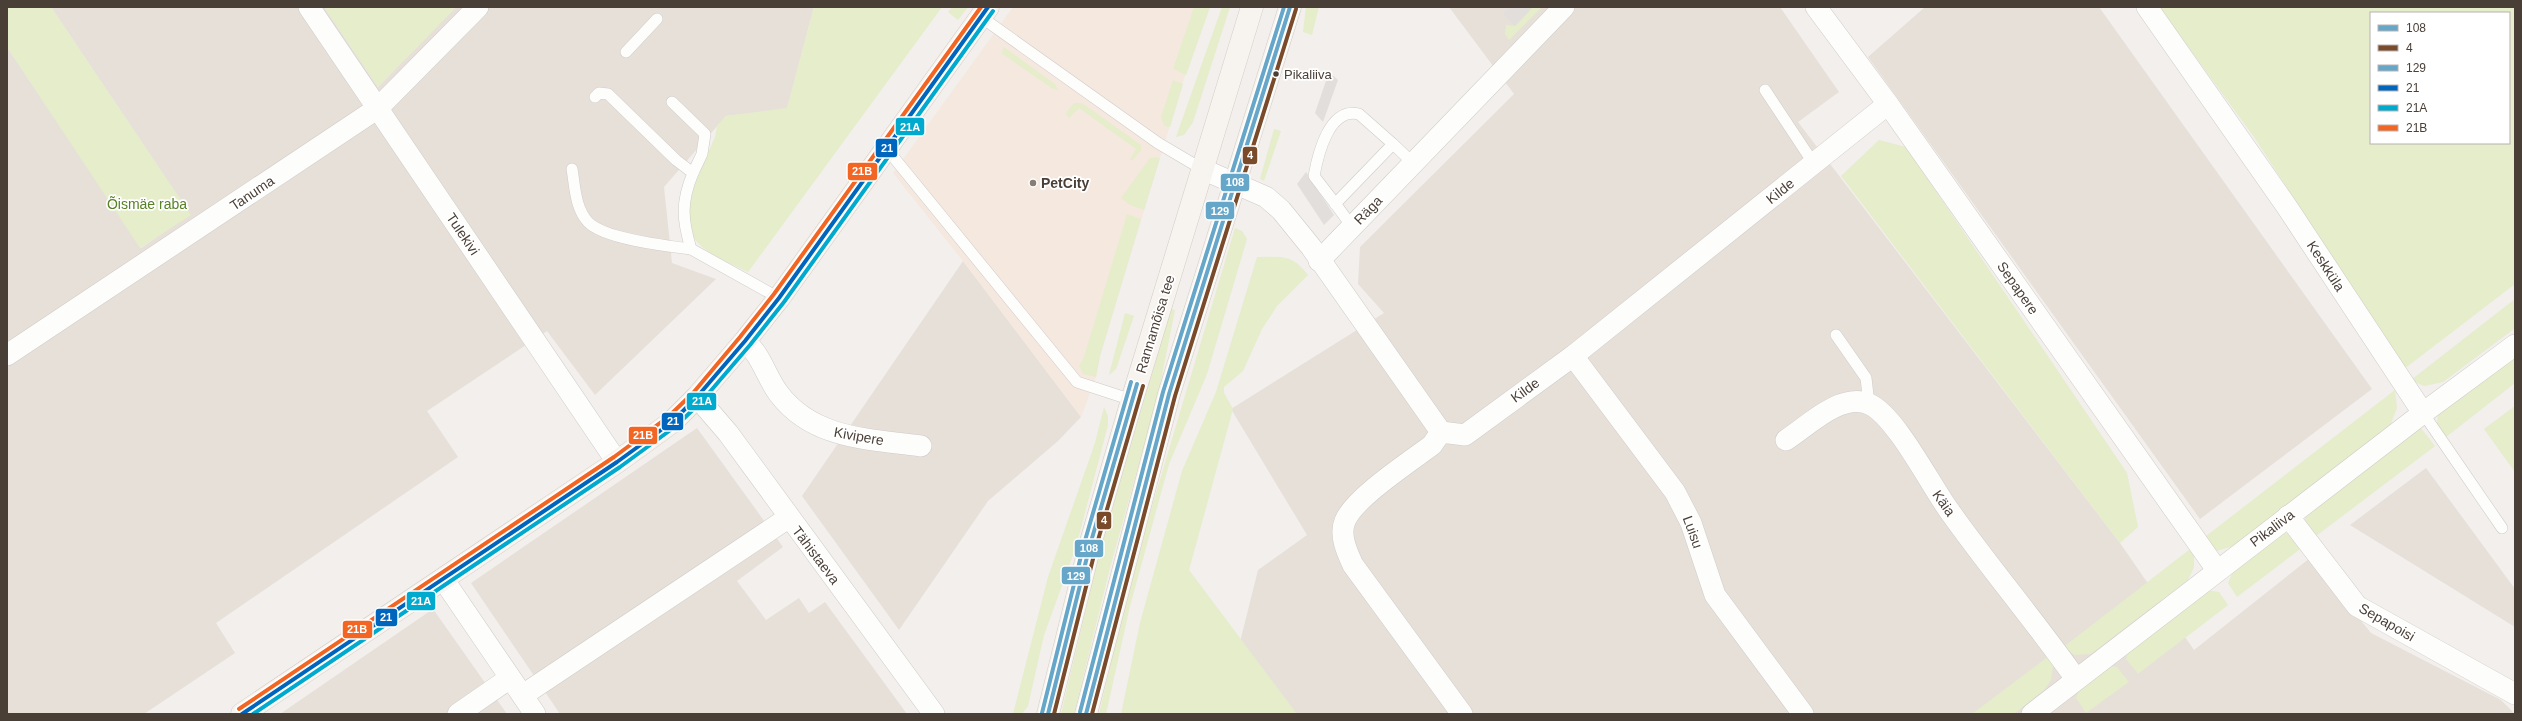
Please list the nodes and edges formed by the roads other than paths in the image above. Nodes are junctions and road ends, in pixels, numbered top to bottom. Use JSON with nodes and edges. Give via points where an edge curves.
{"nodes":[{"id":1,"x":309,"y":7,"type":"edge"},
{"id":2,"x":478,"y":7,"type":"edge"},
{"id":3,"x":1252,"y":7,"type":"edge"},
{"id":4,"x":1290,"y":7,"type":"edge"},
{"id":5,"x":1564,"y":7,"type":"edge"},
{"id":6,"x":1816,"y":7,"type":"edge"},
{"id":7,"x":2147,"y":7,"type":"edge"},
{"id":8,"x":984,"y":12,"type":"edge"},
{"id":9,"x":657,"y":19,"type":"dead end"},
{"id":10,"x":626,"y":52,"type":"dead end"},
{"id":11,"x":1765,"y":90,"type":"dead end"},
{"id":12,"x":595,"y":97,"type":"dead end"},
{"id":13,"x":672,"y":102,"type":"dead end"},
{"id":14,"x":1888,"y":104,"type":"junction"},
{"id":15,"x":378,"y":108,"type":"junction"},
{"id":16,"x":1393,"y":144,"type":"junction"},
{"id":17,"x":886,"y":148,"type":"junction"},
{"id":18,"x":1413,"y":163,"type":"junction"},
{"id":19,"x":1814,"y":164,"type":"junction"},
{"id":20,"x":572,"y":169,"type":"dead end"},
{"id":21,"x":1202,"y":169,"type":"junction"},
{"id":22,"x":693,"y":173,"type":"junction"},
{"id":23,"x":1234,"y":182,"type":"junction"},
{"id":24,"x":1335,"y":204,"type":"junction"},
{"id":25,"x":1352,"y":227,"type":"junction"},
{"id":26,"x":691,"y":249,"type":"junction"},
{"id":27,"x":1319,"y":261,"type":"junction"},
{"id":28,"x":779,"y":298,"type":"junction"},
{"id":29,"x":1836,"y":335,"type":"dead end"},
{"id":30,"x":745,"y":341,"type":"junction"},
{"id":31,"x":2515,"y":345,"type":"edge"},
{"id":32,"x":7,"y":355,"type":"edge"},
{"id":33,"x":1573,"y":356,"type":"junction"},
{"id":34,"x":697,"y":397,"type":"junction"},
{"id":35,"x":1132,"y":400,"type":"junction"},
{"id":36,"x":1869,"y":404,"type":"junction"},
{"id":37,"x":2423,"y":413,"type":"junction"},
{"id":38,"x":1441,"y":432,"type":"junction"},
{"id":39,"x":1786,"y":440,"type":"dead end"},
{"id":40,"x":920,"y":446,"type":"dead end"},
{"id":41,"x":617,"y":462,"type":"junction"},
{"id":42,"x":2288,"y":516,"type":"junction"},
{"id":43,"x":788,"y":518,"type":"junction"},
{"id":44,"x":2502,"y":528,"type":"dead end"},
{"id":45,"x":2217,"y":570,"type":"junction"},
{"id":46,"x":444,"y":579,"type":"junction"},
{"id":47,"x":510,"y":678,"type":"junction"},
{"id":48,"x":2076,"y":678,"type":"junction"},
{"id":49,"x":2515,"y":694,"type":"edge"},
{"id":50,"x":523,"y":696,"type":"junction"},
{"id":51,"x":242,"y":714,"type":"edge"},
{"id":52,"x":458,"y":714,"type":"edge"},
{"id":53,"x":535,"y":714,"type":"edge"},
{"id":54,"x":934,"y":714,"type":"edge"},
{"id":55,"x":1048,"y":714,"type":"edge"},
{"id":56,"x":1086,"y":714,"type":"edge"},
{"id":57,"x":1462,"y":714,"type":"edge"},
{"id":58,"x":1803,"y":714,"type":"edge"},
{"id":59,"x":2032,"y":714,"type":"edge"}],
"edges":[{"from":1,"to":15,"type":"street","name":"Tulekivi"},
{"from":2,"to":15,"type":"street","name":"Tanuma"},
{"from":3,"to":21,"type":"main road","name":"Rannamõisa tee"},
{"from":4,"to":23,"type":"main road"},
{"from":5,"to":18,"type":"street","name":"Räga"},
{"from":6,"to":14,"type":"street","name":"Sepapere"},
{"from":7,"to":37,"type":"street","name":"Keskküla","via":[[2287,207]]},
{"from":8,"to":17,"type":"main road"},
{"from":8,"to":21,"type":"lane","via":[[1158,143]]},
{"from":9,"to":10,"type":"lane"},
{"from":11,"to":19,"type":"lane"},
{"from":12,"to":22,"type":"lane","via":[[599,93],[608,94],[676,160]]},
{"from":13,"to":22,"type":"lane","via":[[705,134],[702,154]]},
{"from":14,"to":19,"type":"street","name":"Kilde"},
{"from":14,"to":45,"type":"street","name":"Sepapere"},
{"from":15,"to":32,"type":"street","name":"Tanuma"},
{"from":15,"to":41,"type":"street","name":"Tulekivi"},
{"from":16,"to":18,"type":"lane"},
{"from":16,"to":24,"type":"lane"},
{"from":16,"to":24,"type":"lane","via":[[1359,114],[1353,112],[1337,120],[1323,144],[1314,176]]},
{"from":17,"to":28,"type":"main road"},
{"from":17,"to":35,"type":"lane","via":[[1077,382]]},
{"from":18,"to":25,"type":"street","name":"Räga"},
{"from":19,"to":33,"type":"street","name":"Kilde"},
{"from":20,"to":26,"type":"lane","via":[[580,209],[588,222],[598,229],[625,238]]},
{"from":21,"to":23,"type":"street"},
{"from":21,"to":35,"type":"main road","name":"Rannamõisa tee"},
{"from":22,"to":26,"type":"lane","via":[[684,200],[683,216]]},
{"from":23,"to":27,"type":"street","via":[[1266,197],[1281,210]]},
{"from":23,"to":56,"type":"main road","via":[[1169,394]]},
{"from":24,"to":25,"type":"lane"},
{"from":25,"to":27,"type":"street","name":"Räga"},
{"from":26,"to":28,"type":"lane"},
{"from":27,"to":38,"type":"street"},
{"from":28,"to":30,"type":"main road"},
{"from":29,"to":36,"type":"lane","via":[[1866,378]]},
{"from":30,"to":34,"type":"main road"},
{"from":30,"to":40,"type":"street","name":"Kivipere","via":[[756,351],[779,395],[808,421],[833,433]]},
{"from":31,"to":37,"type":"street","name":"Pikaliiva"},
{"from":33,"to":38,"type":"street","name":"Kilde","via":[[1464,435]]},
{"from":33,"to":58,"type":"street","name":"Luisu","via":[[1674,492],[1691,523],[1715,595]]},
{"from":34,"to":41,"type":"main road","via":[[672,422]]},
{"from":34,"to":43,"type":"street","name":"Tähistaeva","via":[[728,433]]},
{"from":35,"to":55,"type":"main road","name":"Rannamõisa tee","via":[[1090,545]]},
{"from":36,"to":39,"type":"street","via":[[1850,401],[1834,408]]},
{"from":36,"to":48,"type":"street","name":"Käia","via":[[1895,427],[1948,509]]},
{"from":37,"to":42,"type":"street","name":"Pikaliiva"},
{"from":37,"to":44,"type":"lane","name":"Keskküla"},
{"from":38,"to":57,"type":"street","via":[[1432,444],[1354,506],[1344,522],[1344,547],[1353,564]]},
{"from":41,"to":46,"type":"main road"},
{"from":42,"to":45,"type":"street","name":"Pikaliiva"},
{"from":42,"to":49,"type":"street","name":"Sepapoisi","via":[[2357,606]]},
{"from":43,"to":50,"type":"street"},
{"from":43,"to":54,"type":"street","name":"Tähistaeva"},
{"from":45,"to":48,"type":"street","name":"Pikaliiva"},
{"from":46,"to":47,"type":"street"},
{"from":46,"to":51,"type":"main road"},
{"from":47,"to":50,"type":"street"},
{"from":47,"to":52,"type":"street"},
{"from":48,"to":59,"type":"street","name":"Pikaliiva"},
{"from":50,"to":53,"type":"street"}]}
